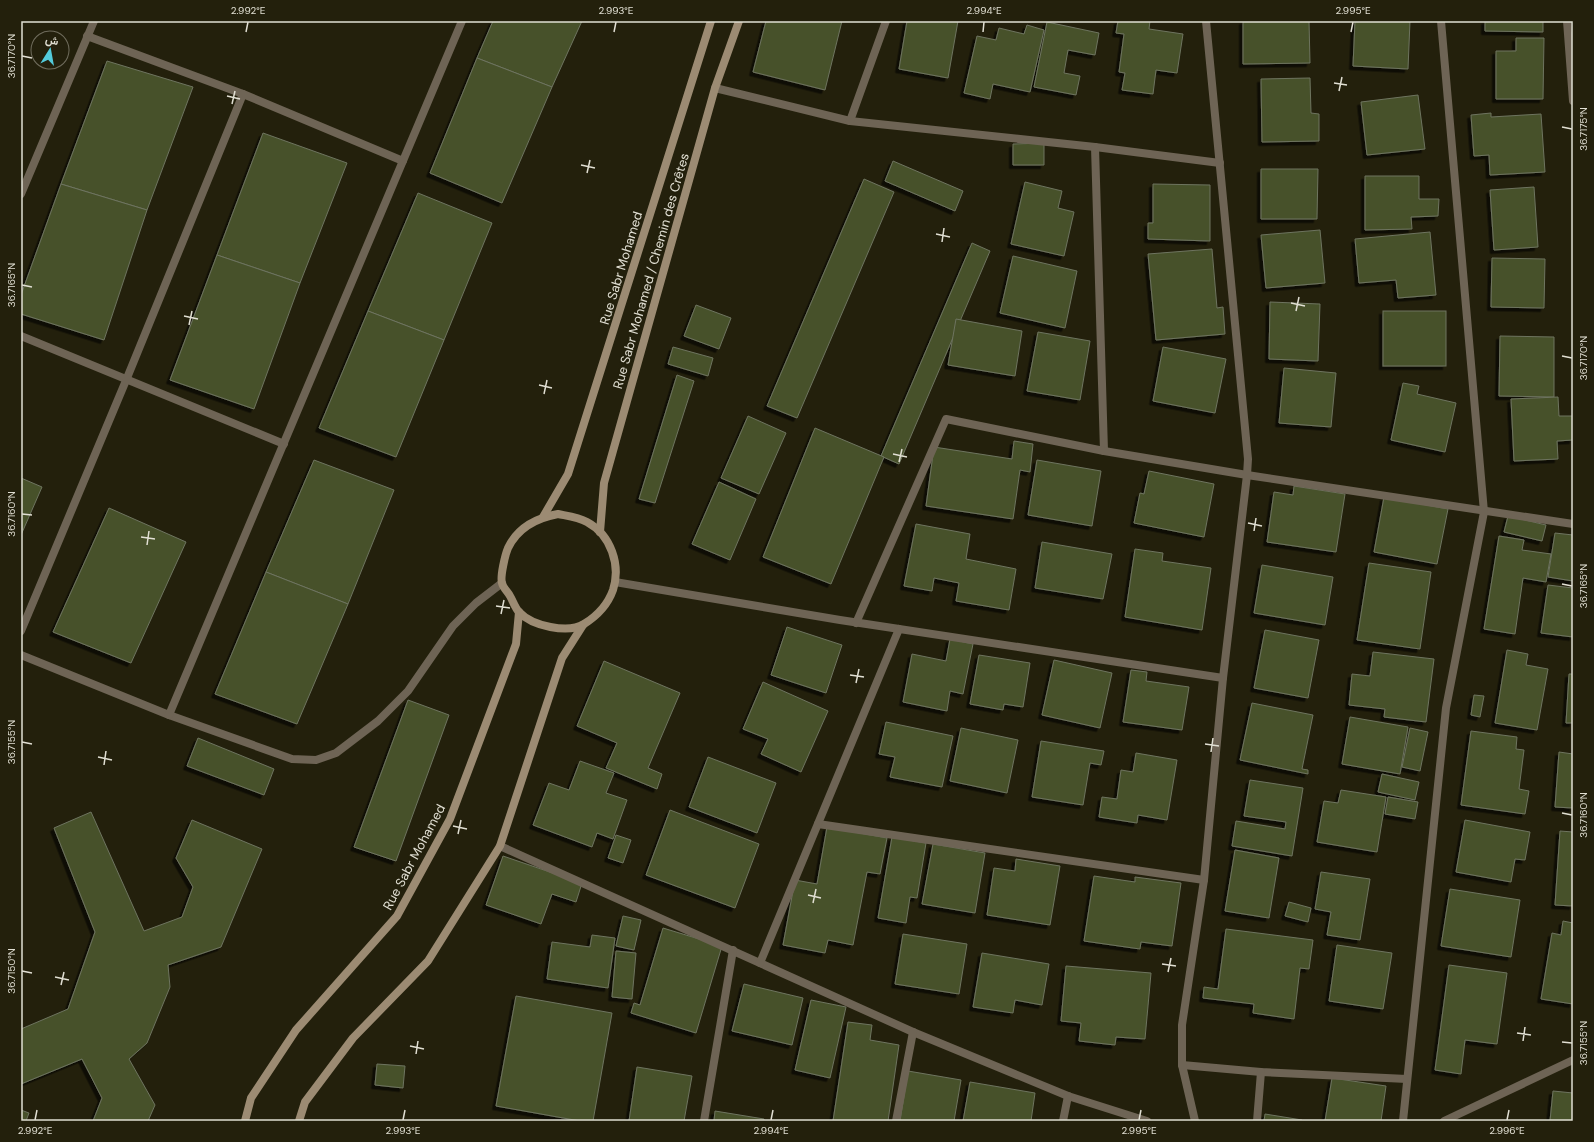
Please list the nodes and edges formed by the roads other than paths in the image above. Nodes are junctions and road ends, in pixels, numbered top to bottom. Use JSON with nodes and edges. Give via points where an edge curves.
{"nodes":[{"id":1,"x":94,"y":21,"type":"edge"},
{"id":2,"x":462,"y":21,"type":"edge"},
{"id":3,"x":711,"y":21,"type":"edge"},
{"id":4,"x":739,"y":21,"type":"edge"},
{"id":5,"x":886,"y":21,"type":"edge"},
{"id":6,"x":1206,"y":21,"type":"edge"},
{"id":7,"x":1441,"y":21,"type":"edge"},
{"id":8,"x":1566,"y":21,"type":"edge"},
{"id":9,"x":87,"y":36,"type":"junction"},
{"id":10,"x":715,"y":88,"type":"junction"},
{"id":11,"x":243,"y":94,"type":"junction"},
{"id":12,"x":1573,"y":102,"type":"edge"},
{"id":13,"x":850,"y":121,"type":"junction"},
{"id":14,"x":1095,"y":147,"type":"junction"},
{"id":15,"x":403,"y":161,"type":"junction"},
{"id":16,"x":1220,"y":163,"type":"junction"},
{"id":17,"x":21,"y":194,"type":"edge"},
{"id":18,"x":21,"y":336,"type":"edge"},
{"id":19,"x":127,"y":378,"type":"junction"},
{"id":20,"x":284,"y":444,"type":"junction"},
{"id":21,"x":1104,"y":451,"type":"junction"},
{"id":22,"x":1247,"y":475,"type":"junction"},
{"id":23,"x":1484,"y":512,"type":"junction"},
{"id":24,"x":543,"y":517,"type":"junction"},
{"id":25,"x":1573,"y":524,"type":"edge"},
{"id":26,"x":600,"y":532,"type":"junction"},
{"id":27,"x":502,"y":582,"type":"junction"},
{"id":28,"x":615,"y":582,"type":"junction"},
{"id":29,"x":519,"y":612,"type":"junction"},
{"id":30,"x":856,"y":623,"type":"junction"},
{"id":31,"x":583,"y":625,"type":"junction"},
{"id":32,"x":899,"y":629,"type":"junction"},
{"id":33,"x":21,"y":631,"type":"edge"},
{"id":34,"x":21,"y":655,"type":"edge"},
{"id":35,"x":1223,"y":678,"type":"junction"},
{"id":36,"x":169,"y":715,"type":"junction"},
{"id":37,"x":818,"y":824,"type":"junction"},
{"id":38,"x":500,"y":846,"type":"junction"},
{"id":39,"x":1204,"y":880,"type":"junction"},
{"id":40,"x":733,"y":950,"type":"junction"},
{"id":41,"x":760,"y":963,"type":"junction"},
{"id":42,"x":913,"y":1032,"type":"junction"},
{"id":43,"x":1573,"y":1060,"type":"edge"},
{"id":44,"x":1182,"y":1065,"type":"junction"},
{"id":45,"x":1261,"y":1072,"type":"junction"},
{"id":46,"x":1407,"y":1079,"type":"junction"},
{"id":47,"x":1068,"y":1096,"type":"junction"},
{"id":48,"x":245,"y":1121,"type":"edge"},
{"id":49,"x":299,"y":1121,"type":"edge"},
{"id":50,"x":704,"y":1121,"type":"edge"},
{"id":51,"x":896,"y":1121,"type":"edge"},
{"id":52,"x":1063,"y":1121,"type":"edge"},
{"id":53,"x":1147,"y":1121,"type":"edge"},
{"id":54,"x":1195,"y":1121,"type":"edge"},
{"id":55,"x":1257,"y":1121,"type":"edge"},
{"id":56,"x":1403,"y":1121,"type":"edge"},
{"id":57,"x":1444,"y":1121,"type":"edge"}],
"edges":[{"from":1,"to":9,"type":"street"},
{"from":2,"to":15,"type":"street"},
{"from":3,"to":24,"type":"main road","name":"Rue Sabr Mohamed","via":[[568,474]]},
{"from":4,"to":10,"type":"main road","name":"Rue Sabr Mohamed / Chemin des Crêtes"},
{"from":5,"to":13,"type":"street"},
{"from":6,"to":16,"type":"street"},
{"from":7,"to":23,"type":"street"},
{"from":8,"to":12,"type":"street"},
{"from":9,"to":11,"type":"street"},
{"from":9,"to":17,"type":"street"},
{"from":10,"to":13,"type":"street"},
{"from":10,"to":26,"type":"main road","name":"Rue Sabr Mohamed / Chemin des Crêtes","via":[[604,483]]},
{"from":11,"to":15,"type":"street"},
{"from":11,"to":19,"type":"street"},
{"from":13,"to":14,"type":"street"},
{"from":14,"to":16,"type":"street"},
{"from":14,"to":21,"type":"street"},
{"from":15,"to":20,"type":"street"},
{"from":16,"to":22,"type":"street","via":[[1248,459]]},
{"from":18,"to":19,"type":"street"},
{"from":19,"to":20,"type":"street"},
{"from":19,"to":33,"type":"street"},
{"from":20,"to":36,"type":"street"},
{"from":21,"to":22,"type":"street"},
{"from":21,"to":30,"type":"street","via":[[946,419]]},
{"from":22,"to":23,"type":"street"},
{"from":22,"to":35,"type":"street"},
{"from":23,"to":25,"type":"street"},
{"from":23,"to":46,"type":"street","via":[[1446,708]]},
{"from":24,"to":26,"type":"main road","via":[[558,514],[573,516],[588,522]]},
{"from":24,"to":27,"type":"main road","via":[[525,526],[512,540],[504,558]]},
{"from":26,"to":28,"type":"main road","via":[[610,546],[616,564]]},
{"from":27,"to":29,"type":"main road"},
{"from":27,"to":36,"type":"street","via":[[453,626],[408,691],[378,721],[336,753],[316,760],[292,759]]},
{"from":28,"to":30,"type":"street"},
{"from":28,"to":31,"type":"main road","via":[[609,599],[598,614]]},
{"from":29,"to":31,"type":"main road","via":[[533,622],[549,627]]},
{"from":29,"to":48,"type":"main road","name":"Rue Sabr Mohamed","via":[[516,644],[450,819],[397,916],[296,1030],[251,1098]]},
{"from":30,"to":32,"type":"street"},
{"from":31,"to":38,"type":"main road","via":[[562,658]]},
{"from":32,"to":35,"type":"street"},
{"from":32,"to":37,"type":"street"},
{"from":34,"to":36,"type":"street"},
{"from":35,"to":39,"type":"street"},
{"from":37,"to":39,"type":"street"},
{"from":37,"to":41,"type":"street"},
{"from":38,"to":40,"type":"street"},
{"from":38,"to":49,"type":"main road","via":[[428,961],[353,1038],[305,1102]]},
{"from":39,"to":44,"type":"street","via":[[1182,1025]]},
{"from":40,"to":41,"type":"street"},
{"from":40,"to":50,"type":"street"},
{"from":41,"to":42,"type":"street"},
{"from":42,"to":47,"type":"street"},
{"from":42,"to":51,"type":"street"},
{"from":43,"to":57,"type":"street"},
{"from":44,"to":45,"type":"street"},
{"from":44,"to":54,"type":"street"},
{"from":45,"to":46,"type":"street"},
{"from":45,"to":55,"type":"street"},
{"from":46,"to":56,"type":"street"},
{"from":47,"to":52,"type":"street"},
{"from":47,"to":53,"type":"street"}]}
